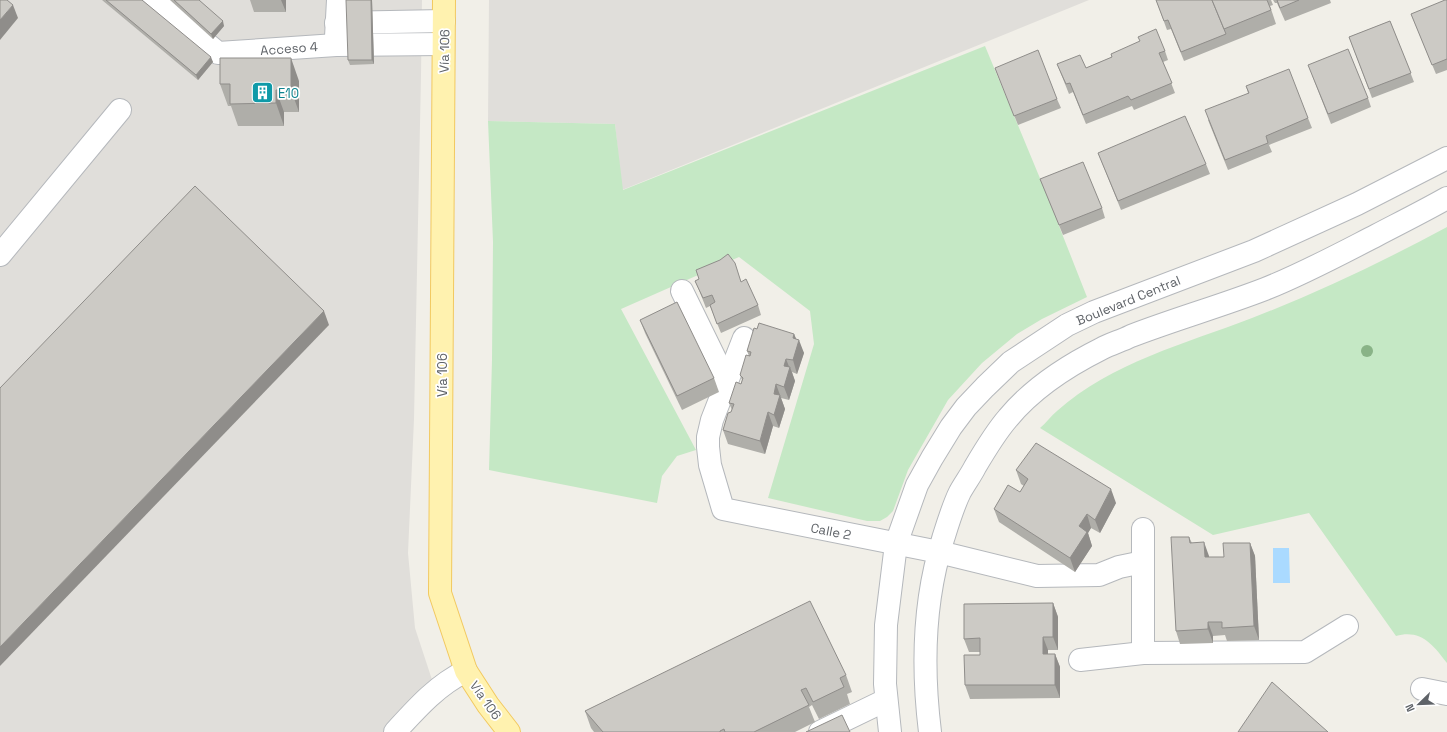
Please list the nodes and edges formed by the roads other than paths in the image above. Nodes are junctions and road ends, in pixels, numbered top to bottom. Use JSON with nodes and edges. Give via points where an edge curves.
{"nodes":[{"id":1,"x":154,"y":0,"type":"edge"},
{"id":2,"x":338,"y":0,"type":"edge"},
{"id":3,"x":444,"y":0,"type":"edge"},
{"id":4,"x":444,"y":21,"type":"junction"},
{"id":5,"x":336,"y":23,"type":"junction"},
{"id":6,"x":444,"y":44,"type":"junction"},
{"id":7,"x":336,"y":45,"type":"junction"},
{"id":8,"x":120,"y":110,"type":"dead end"},
{"id":9,"x":1447,"y":158,"type":"edge"},
{"id":10,"x":1447,"y":198,"type":"edge"},
{"id":11,"x":0,"y":255,"type":"edge"},
{"id":12,"x":682,"y":291,"type":"dead end"},
{"id":13,"x":744,"y":338,"type":"dead end"},
{"id":14,"x":727,"y":383,"type":"junction"},
{"id":15,"x":1143,"y":529,"type":"dead end"},
{"id":16,"x":896,"y":544,"type":"junction"},
{"id":17,"x":939,"y":552,"type":"junction"},
{"id":18,"x":1143,"y":562,"type":"junction"},
{"id":19,"x":1347,"y":626,"type":"dead end"},
{"id":20,"x":1143,"y":653,"type":"junction"},
{"id":21,"x":1080,"y":660,"type":"dead end"},
{"id":22,"x":466,"y":671,"type":"junction"},
{"id":23,"x":1422,"y":689,"type":"dead end"},
{"id":24,"x":1447,"y":694,"type":"edge"},
{"id":25,"x":886,"y":700,"type":"junction"},
{"id":26,"x":395,"y":732,"type":"edge"},
{"id":27,"x":509,"y":732,"type":"edge"},
{"id":28,"x":820,"y":732,"type":"edge"},
{"id":29,"x":890,"y":732,"type":"edge"},
{"id":30,"x":930,"y":732,"type":"edge"}],
"edges":[{"from":1,"to":7,"type":"street","name":"Acceso 4","via":[[218,53]]},
{"from":2,"to":5,"type":"street"},
{"from":3,"to":4,"type":"main road","name":"Vía 106"},
{"from":4,"to":5,"type":"street"},
{"from":4,"to":6,"type":"main road","name":"Vía 106"},
{"from":5,"to":7,"type":"street"},
{"from":6,"to":7,"type":"street","name":"Acceso 4"},
{"from":6,"to":22,"type":"main road","name":"Vía 106","via":[[440,593]]},
{"from":8,"to":11,"type":"street"},
{"from":9,"to":16,"type":"street","name":"Boulevard Central","via":[[1357,204],[1273,242],[1094,312],[1067,325],[1011,362],[984,387],[951,426],[917,485]]},
{"from":10,"to":17,"type":"street","via":[[1301,273],[1264,289],[1144,331],[1102,348],[1070,366],[1027,399],[1008,418],[985,450],[960,492]]},
{"from":12,"to":14,"type":"street"},
{"from":13,"to":14,"type":"street"},
{"from":14,"to":16,"type":"street","name":"Calle 2","via":[[712,420],[708,447],[710,465],[723,509]]},
{"from":15,"to":18,"type":"street"},
{"from":16,"to":17,"type":"street","name":"Calle 2"},
{"from":16,"to":25,"type":"street","name":"Boulevard Central","via":[[886,625]]},
{"from":17,"to":18,"type":"street","name":"Calle 2","via":[[1037,576],[1099,575],[1119,567]]},
{"from":17,"to":30,"type":"street","via":[[930,590],[925,654]]},
{"from":18,"to":20,"type":"street"},
{"from":19,"to":20,"type":"street","via":[[1305,652]]},
{"from":20,"to":21,"type":"street"},
{"from":22,"to":26,"type":"street","via":[[441,686]]},
{"from":22,"to":27,"type":"main road","name":"Vía 106"},
{"from":23,"to":24,"type":"street"},
{"from":25,"to":28,"type":"street"},
{"from":25,"to":29,"type":"street","name":"Boulevard Central"}]}
